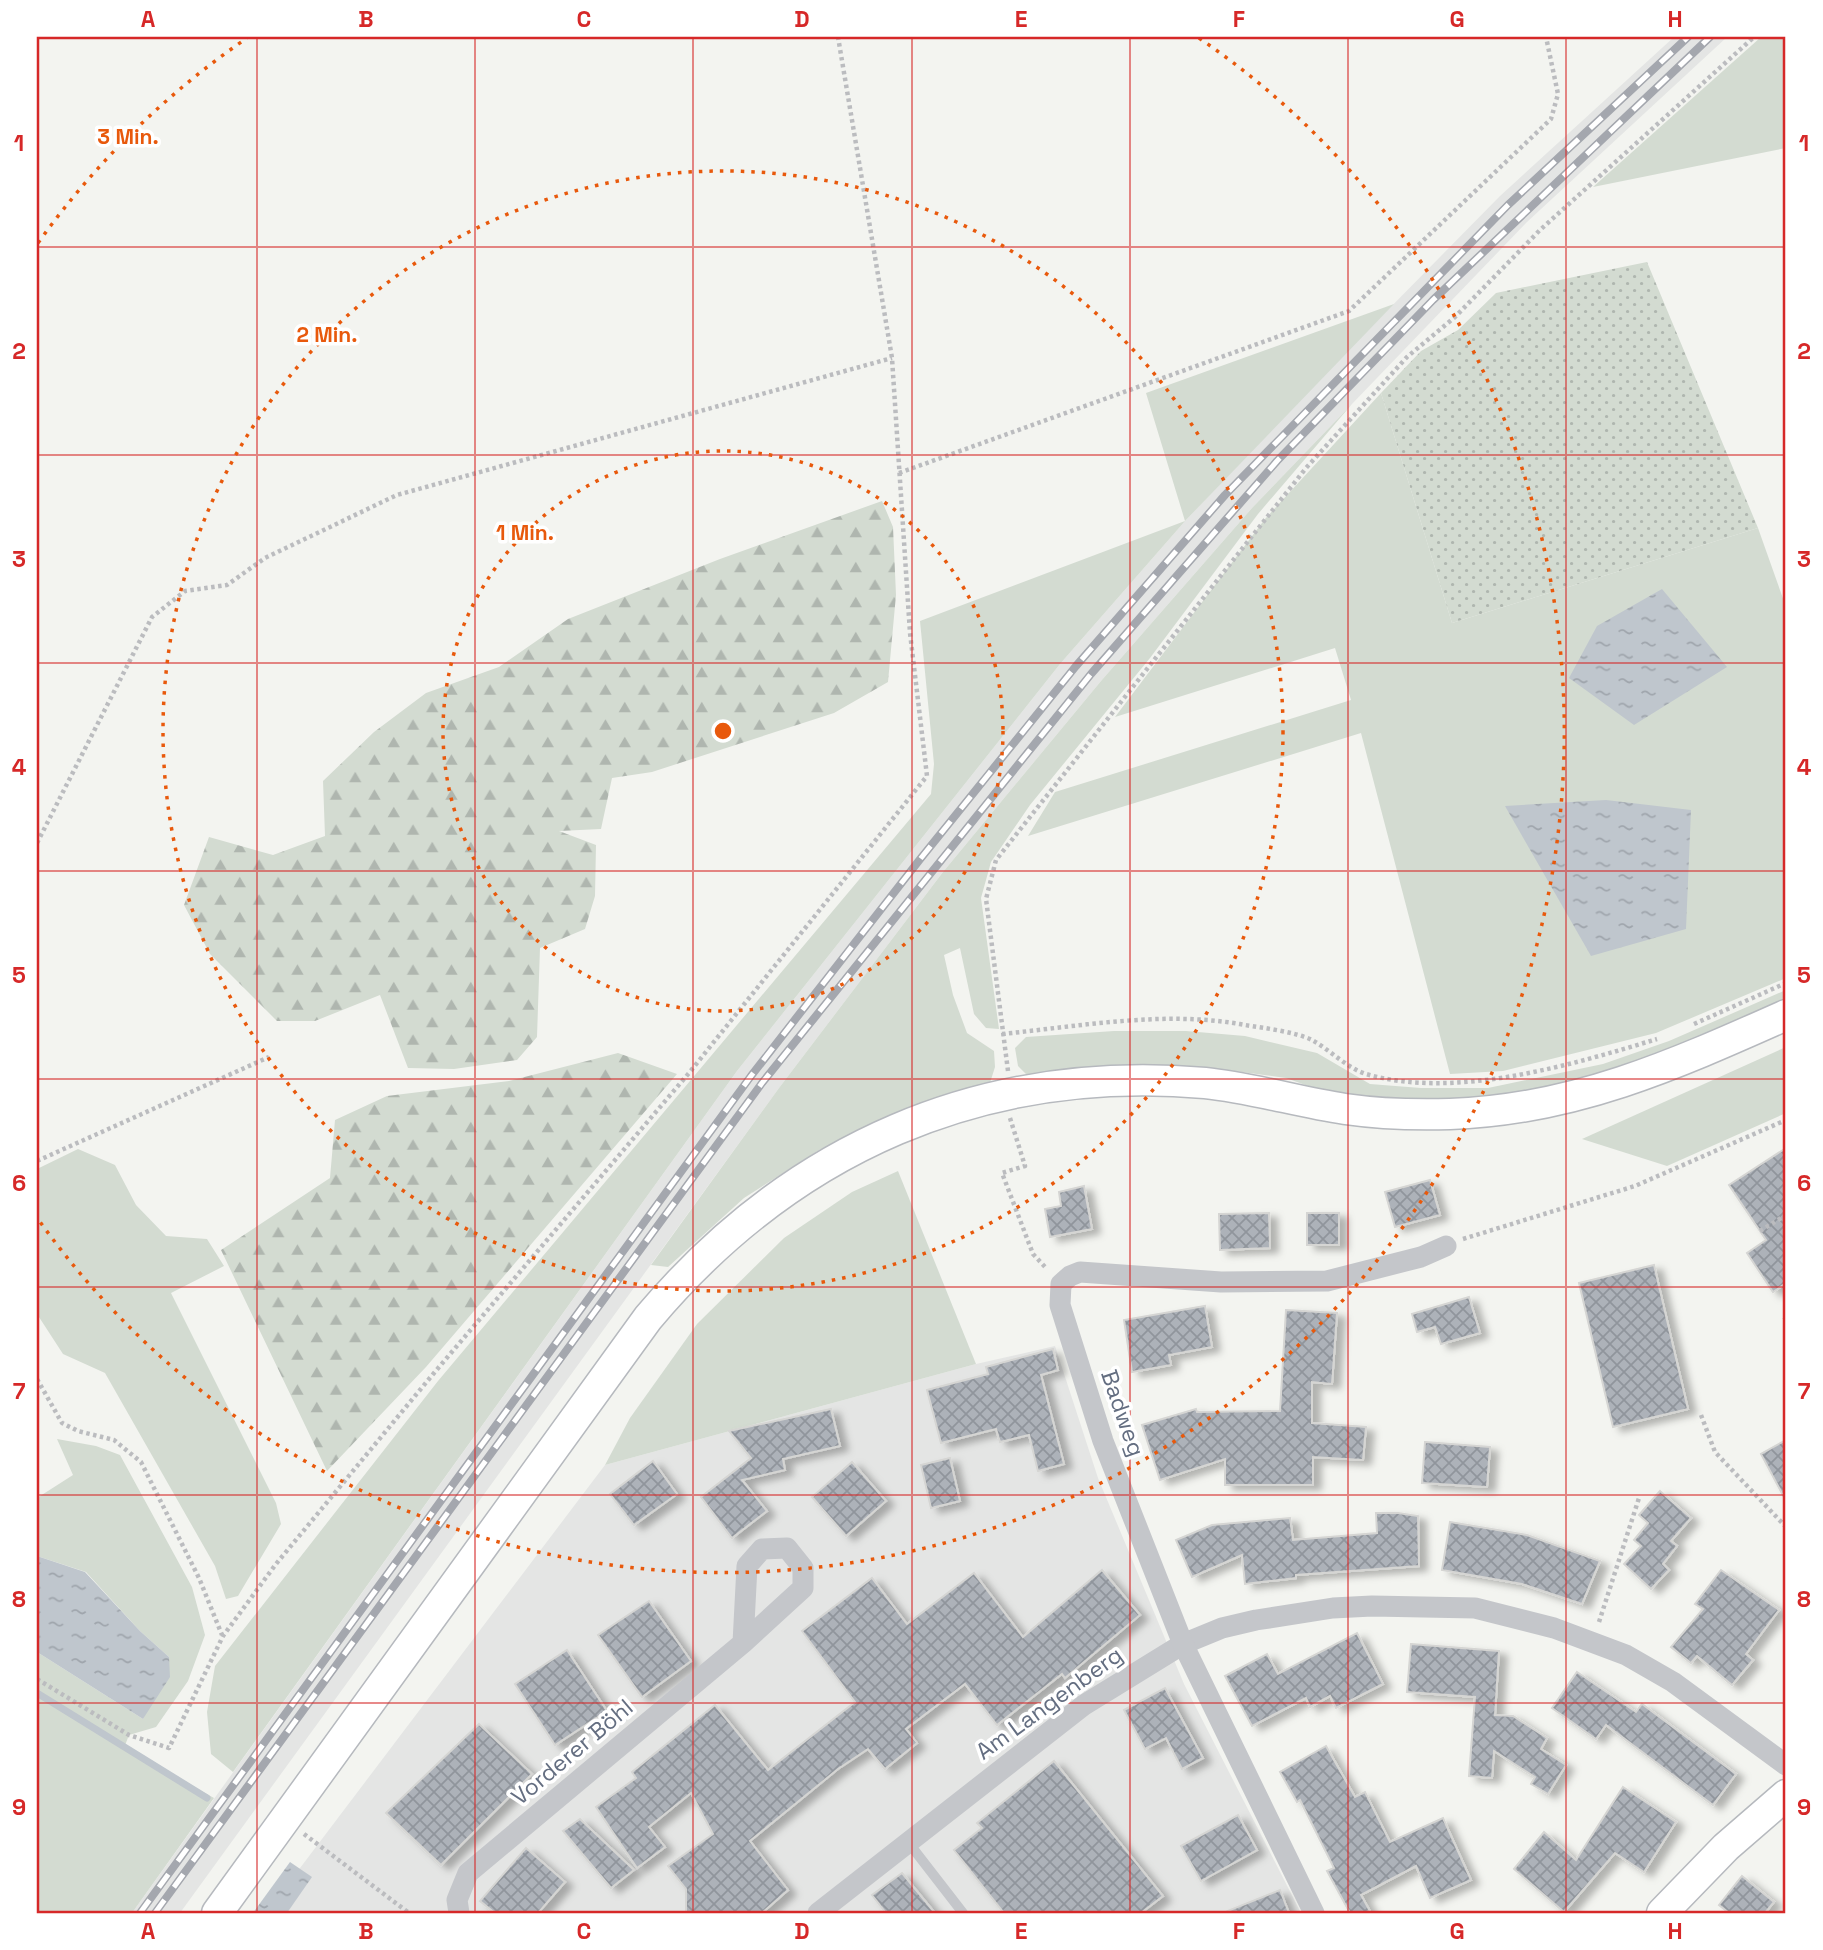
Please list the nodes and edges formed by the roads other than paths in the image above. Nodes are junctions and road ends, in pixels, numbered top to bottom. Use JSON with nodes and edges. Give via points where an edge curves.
{"nodes":[{"id":1,"x":1786,"y":1015,"type":"edge"},
{"id":2,"x":1446,"y":1246,"type":"road end"},
{"id":3,"x":743,"y":1643,"type":"dead end"},
{"id":4,"x":1183,"y":1644,"type":"junction"},
{"id":5,"x":1786,"y":1765,"type":"edge"},
{"id":6,"x":1786,"y":1794,"type":"edge"},
{"id":7,"x":908,"y":1842,"type":"junction"},
{"id":8,"x":218,"y":1913,"type":"edge"},
{"id":9,"x":459,"y":1913,"type":"edge"},
{"id":10,"x":818,"y":1913,"type":"edge"},
{"id":11,"x":963,"y":1913,"type":"edge"},
{"id":12,"x":1314,"y":1913,"type":"edge"},
{"id":13,"x":1662,"y":1913,"type":"edge"}],
"edges":[{"from":1,"to":8,"type":"main road","via":[[1622,1084],[1555,1102],[1485,1112],[1380,1112],[1177,1081],[1077,1083],[1014,1109],[953,1109],[841,1155],[732,1231],[648,1318]]},
{"from":2,"to":4,"type":"street","name":"Badweg","via":[[1327,1281],[1221,1282],[1080,1272],[1061,1284],[1060,1305],[1103,1441]]},
{"from":3,"to":9,"type":"street","name":"Vorderer Böhl","via":[[468,1873],[457,1900]]},
{"from":4,"to":5,"type":"street","name":"Am Langenberg","via":[[1222,1628],[1333,1608],[1475,1608],[1553,1628],[1626,1655],[1673,1682]]},
{"from":4,"to":7,"type":"street","name":"Am Langenberg","via":[[1084,1705]]},
{"from":4,"to":12,"type":"street","name":"Badweg"},
{"from":6,"to":13,"type":"main road"},
{"from":7,"to":10,"type":"street","name":"Am Langenberg"},
{"from":7,"to":11,"type":"lane"}]}
